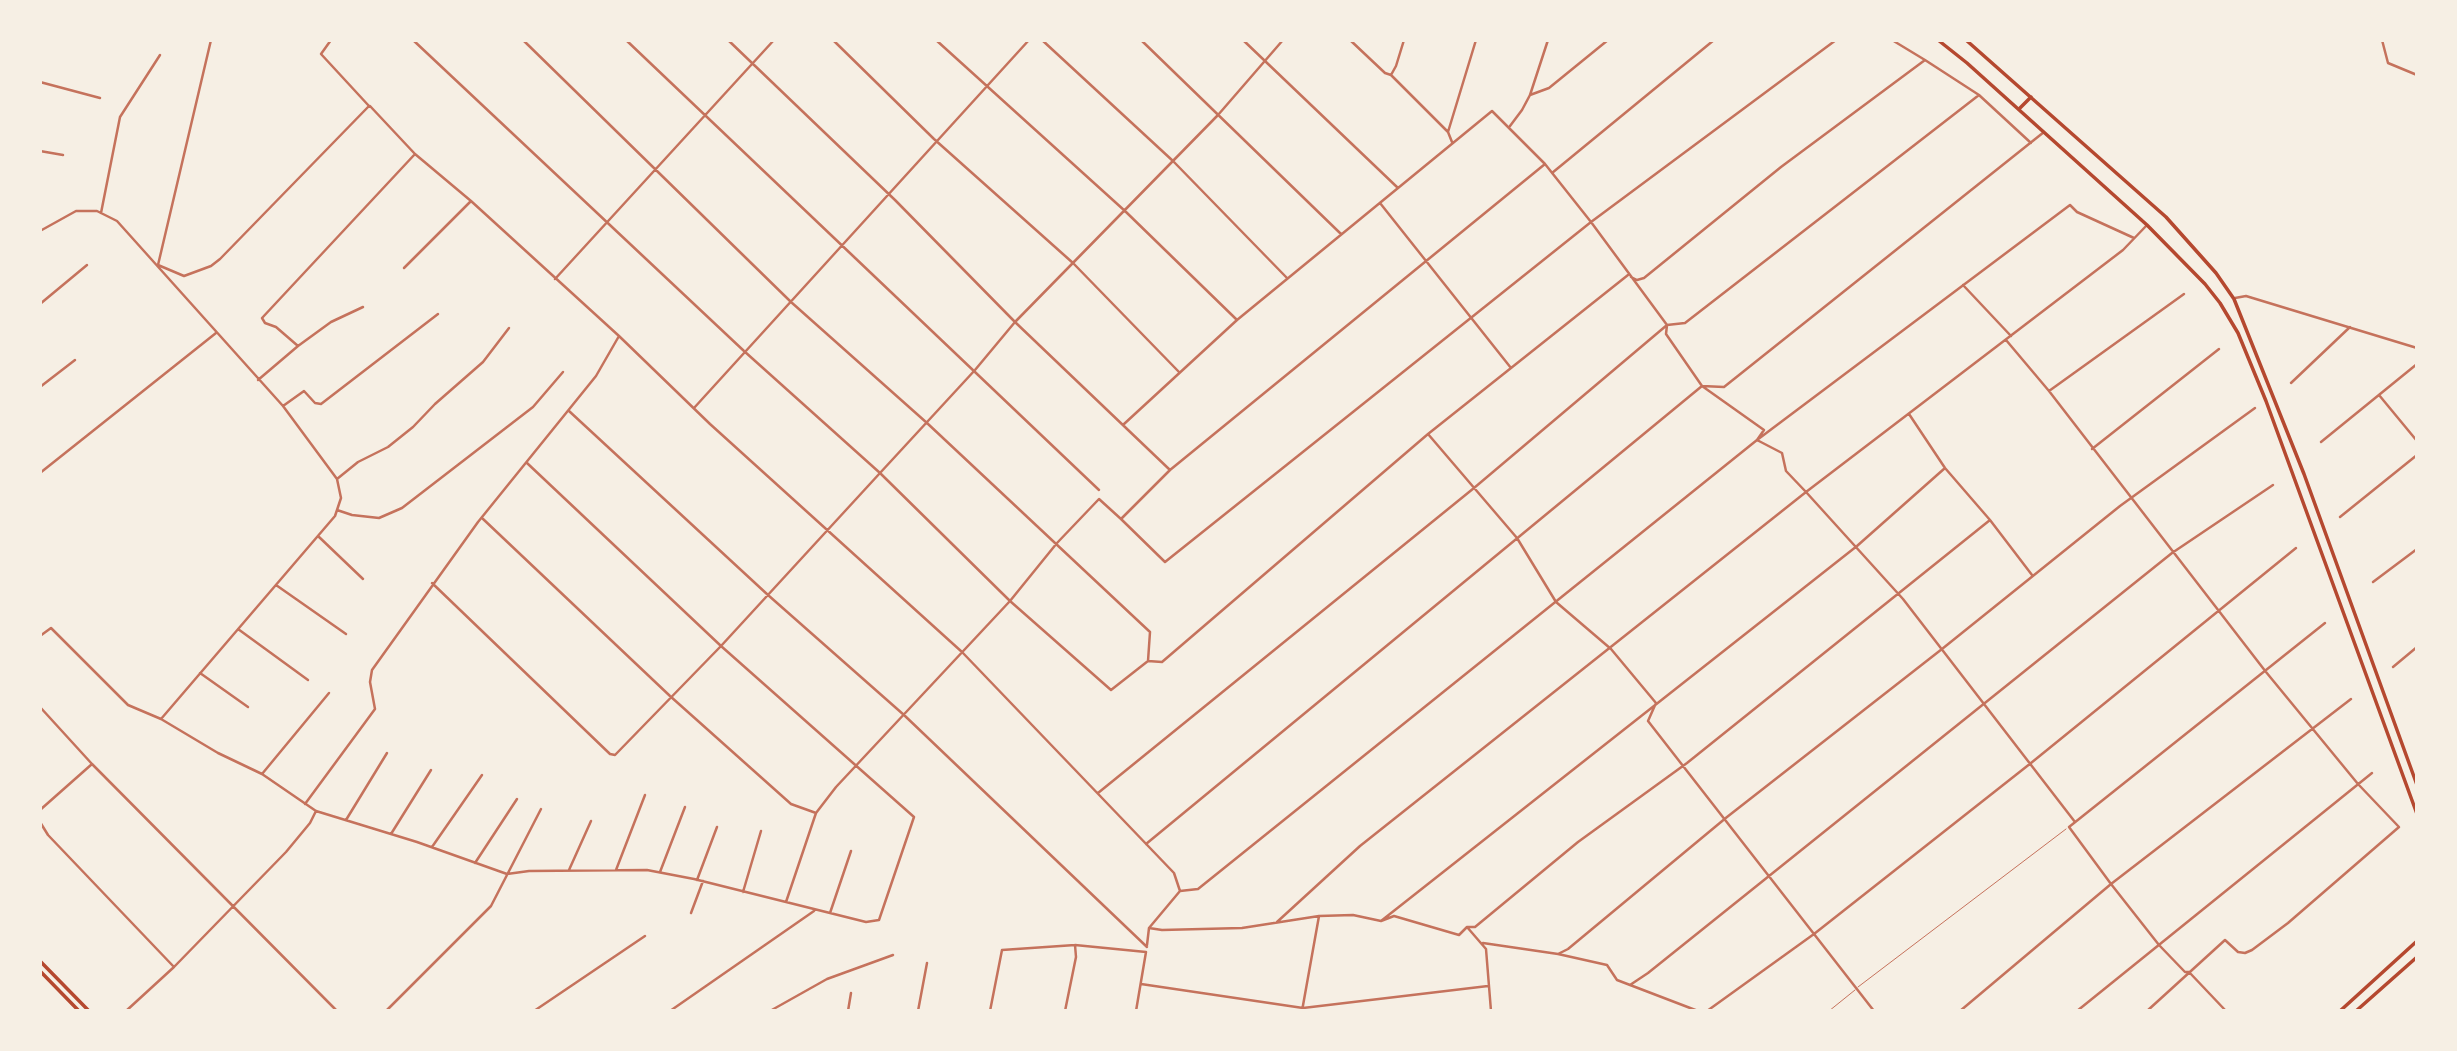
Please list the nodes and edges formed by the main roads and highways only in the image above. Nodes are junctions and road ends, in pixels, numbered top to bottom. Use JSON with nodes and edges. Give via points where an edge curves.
{"nodes":[{"id":1,"x":1938,"y":40,"type":"edge"},
{"id":2,"x":1966,"y":40,"type":"edge"},
{"id":3,"x":2031,"y":97,"type":"junction"},
{"id":4,"x":2019,"y":109,"type":"junction"},
{"id":5,"x":2417,"y":785,"type":"edge"},
{"id":6,"x":2417,"y":814,"type":"edge"},
{"id":7,"x":2417,"y":941,"type":"edge"},
{"id":8,"x":2417,"y":957,"type":"edge"},
{"id":9,"x":40,"y":961,"type":"edge"},
{"id":10,"x":40,"y":971,"type":"edge"},
{"id":11,"x":79,"y":1011,"type":"edge"},
{"id":12,"x":89,"y":1011,"type":"edge"},
{"id":13,"x":2340,"y":1011,"type":"edge"},
{"id":14,"x":2356,"y":1011,"type":"edge"}],
"edges":[{"from":1,"to":4,"type":"main road"},
{"from":2,"to":3,"type":"main road"},
{"from":3,"to":4,"type":"main road"},
{"from":3,"to":5,"type":"main road","via":[[2166,217],[2234,299]]},
{"from":4,"to":6,"type":"main road","via":[[2205,284],[2238,332]]},
{"from":7,"to":13,"type":"main road"},
{"from":8,"to":14,"type":"main road"},
{"from":9,"to":12,"type":"main road"},
{"from":10,"to":11,"type":"main road"}]}
